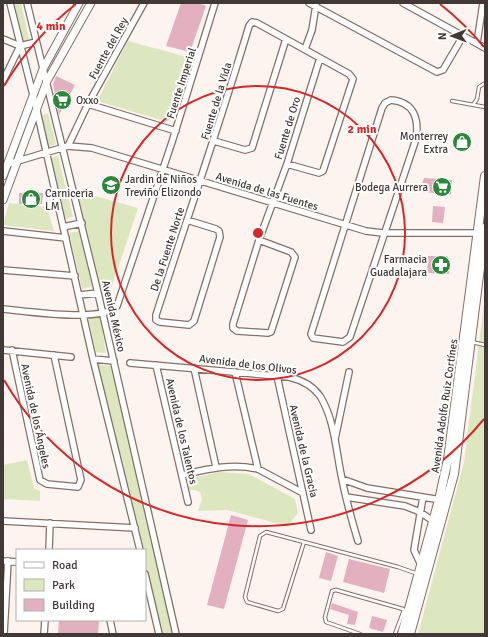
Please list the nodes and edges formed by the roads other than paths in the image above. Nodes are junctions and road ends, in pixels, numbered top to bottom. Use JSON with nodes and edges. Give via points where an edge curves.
{"nodes":[{"id":1,"x":10,"y":3,"type":"edge"},
{"id":2,"x":27,"y":3,"type":"edge"},
{"id":3,"x":79,"y":3,"type":"edge"},
{"id":4,"x":91,"y":3,"type":"edge"},
{"id":5,"x":144,"y":3,"type":"edge"},
{"id":6,"x":215,"y":3,"type":"edge"},
{"id":7,"x":309,"y":3,"type":"edge"},
{"id":8,"x":403,"y":3,"type":"edge"},
{"id":9,"x":316,"y":5,"type":"edge"},
{"id":10,"x":484,"y":7,"type":"edge"},
{"id":11,"x":463,"y":36,"type":"junction"},
{"id":12,"x":3,"y":39,"type":"edge"},
{"id":13,"x":286,"y":39,"type":"junction"},
{"id":14,"x":36,"y":42,"type":"junction"},
{"id":15,"x":477,"y":43,"type":"junction"},
{"id":16,"x":20,"y":46,"type":"junction"},
{"id":17,"x":485,"y":48,"type":"edge"},
{"id":18,"x":305,"y":49,"type":"junction"},
{"id":19,"x":320,"y":58,"type":"junction"},
{"id":20,"x":43,"y":69,"type":"junction"},
{"id":21,"x":3,"y":81,"type":"edge"},
{"id":22,"x":47,"y":81,"type":"junction"},
{"id":23,"x":485,"y":83,"type":"edge"},
{"id":24,"x":33,"y":96,"type":"junction"},
{"id":25,"x":452,"y":100,"type":"dead end"},
{"id":26,"x":88,"y":104,"type":"junction"},
{"id":27,"x":473,"y":104,"type":"junction"},
{"id":28,"x":485,"y":107,"type":"edge"},
{"id":29,"x":37,"y":111,"type":"junction"},
{"id":30,"x":176,"y":131,"type":"junction"},
{"id":31,"x":214,"y":141,"type":"junction"},
{"id":32,"x":66,"y":148,"type":"junction"},
{"id":33,"x":46,"y":154,"type":"junction"},
{"id":34,"x":18,"y":162,"type":"junction"},
{"id":35,"x":8,"y":164,"type":"junction"},
{"id":36,"x":287,"y":164,"type":"junction"},
{"id":37,"x":162,"y":169,"type":"junction"},
{"id":38,"x":3,"y":176,"type":"edge"},
{"id":39,"x":485,"y":176,"type":"edge"},
{"id":40,"x":200,"y":182,"type":"junction"},
{"id":41,"x":3,"y":200,"type":"edge"},
{"id":42,"x":272,"y":203,"type":"junction"},
{"id":43,"x":187,"y":220,"type":"junction"},
{"id":44,"x":82,"y":224,"type":"junction"},
{"id":45,"x":346,"y":226,"type":"junction"},
{"id":46,"x":64,"y":227,"type":"junction"},
{"id":47,"x":3,"y":231,"type":"edge"},
{"id":48,"x":482,"y":232,"type":"edge"},
{"id":49,"x":383,"y":234,"type":"junction"},
{"id":50,"x":66,"y":238,"type":"junction"},
{"id":51,"x":259,"y":240,"type":"junction"},
{"id":52,"x":3,"y":270,"type":"edge"},
{"id":53,"x":75,"y":276,"type":"junction"},
{"id":54,"x":98,"y":293,"type":"junction"},
{"id":55,"x":79,"y":295,"type":"junction"},
{"id":56,"x":3,"y":309,"type":"edge"},
{"id":57,"x":103,"y":313,"type":"junction"},
{"id":58,"x":84,"y":316,"type":"junction"},
{"id":59,"x":467,"y":342,"type":"junction"},
{"id":60,"x":485,"y":345,"type":"edge"},
{"id":61,"x":3,"y":350,"type":"edge"},
{"id":62,"x":12,"y":350,"type":"junction"},
{"id":63,"x":54,"y":355,"type":"junction"},
{"id":64,"x":71,"y":357,"type":"dead end"},
{"id":65,"x":93,"y":359,"type":"junction"},
{"id":66,"x":114,"y":361,"type":"junction"},
{"id":67,"x":130,"y":363,"type":"dead end"},
{"id":68,"x":156,"y":365,"type":"junction"},
{"id":69,"x":194,"y":368,"type":"junction"},
{"id":70,"x":235,"y":372,"type":"junction"},
{"id":71,"x":349,"y":372,"type":"dead end"},
{"id":72,"x":277,"y":376,"type":"junction"},
{"id":73,"x":335,"y":441,"type":"junction"},
{"id":74,"x":216,"y":467,"type":"junction"},
{"id":75,"x":258,"y":469,"type":"junction"},
{"id":76,"x":182,"y":476,"type":"junction"},
{"id":77,"x":342,"y":479,"type":"junction"},
{"id":78,"x":303,"y":494,"type":"junction"},
{"id":79,"x":346,"y":497,"type":"junction"},
{"id":80,"x":423,"y":498,"type":"junction"},
{"id":81,"x":439,"y":500,"type":"junction"},
{"id":82,"x":188,"y":502,"type":"dead end"},
{"id":83,"x":420,"y":512,"type":"junction"},
{"id":84,"x":438,"y":520,"type":"junction"},
{"id":85,"x":3,"y":521,"type":"edge"},
{"id":86,"x":50,"y":523,"type":"junction"},
{"id":87,"x":134,"y":528,"type":"junction"},
{"id":88,"x":311,"y":530,"type":"dead end"},
{"id":89,"x":358,"y":541,"type":"dead end"},
{"id":90,"x":304,"y":542,"type":"junction"},
{"id":91,"x":49,"y":549,"type":"edge"},
{"id":92,"x":140,"y":549,"type":"edge"},
{"id":93,"x":5,"y":561,"type":"edge"},
{"id":94,"x":16,"y":562,"type":"edge"},
{"id":95,"x":420,"y":570,"type":"junction"},
{"id":96,"x":146,"y":578,"type":"edge"},
{"id":97,"x":405,"y":610,"type":"junction"},
{"id":98,"x":45,"y":621,"type":"edge"},
{"id":99,"x":110,"y":621,"type":"edge"},
{"id":100,"x":4,"y":634,"type":"edge"},
{"id":101,"x":44,"y":634,"type":"edge"},
{"id":102,"x":113,"y":634,"type":"edge"},
{"id":103,"x":159,"y":634,"type":"edge"},
{"id":104,"x":176,"y":634,"type":"edge"},
{"id":105,"x":360,"y":634,"type":"edge"},
{"id":106,"x":395,"y":634,"type":"edge"},
{"id":107,"x":402,"y":634,"type":"edge"},
{"id":108,"x":410,"y":634,"type":"edge"}],
"edges":[{"from":1,"to":16,"type":"street"},
{"from":2,"to":14,"type":"street","name":"Avenida México"},
{"from":3,"to":20,"type":"street"},
{"from":4,"to":22,"type":"street"},
{"from":5,"to":26,"type":"street","name":"Fuente del Rey"},
{"from":6,"to":30,"type":"street","name":"Fuente Imperial"},
{"from":7,"to":9,"type":"street"},
{"from":8,"to":11,"type":"street"},
{"from":9,"to":11,"type":"street","via":[[437,72],[443,70]]},
{"from":9,"to":18,"type":"street","via":[[312,30]]},
{"from":10,"to":15,"type":"street"},
{"from":11,"to":15,"type":"street"},
{"from":12,"to":16,"type":"street"},
{"from":13,"to":18,"type":"street"},
{"from":13,"to":31,"type":"street","via":[[254,144],[245,150]]},
{"from":13,"to":31,"type":"street","name":"Fuente de la Vida","via":[[257,23],[252,22],[249,26]]},
{"from":14,"to":16,"type":"street"},
{"from":14,"to":20,"type":"street","name":"Avenida México"},
{"from":15,"to":17,"type":"street"},
{"from":16,"to":21,"type":"street"},
{"from":16,"to":24,"type":"street"},
{"from":18,"to":19,"type":"street"},
{"from":19,"to":36,"type":"street","name":"Fuente de Oro"},
{"from":19,"to":36,"type":"street","via":[[349,74],[353,84],[325,168],[319,173]]},
{"from":20,"to":22,"type":"street","name":"Avenida México"},
{"from":20,"to":24,"type":"street"},
{"from":22,"to":29,"type":"street"},
{"from":22,"to":32,"type":"street","name":"Avenida México"},
{"from":23,"to":27,"type":"lane","via":[[479,87]]},
{"from":24,"to":29,"type":"street"},
{"from":24,"to":35,"type":"street"},
{"from":25,"to":27,"type":"lane"},
{"from":26,"to":30,"type":"street"},
{"from":26,"to":32,"type":"street","name":"Fuente del Rey"},
{"from":27,"to":28,"type":"lane"},
{"from":29,"to":33,"type":"street"},
{"from":29,"to":34,"type":"street"},
{"from":30,"to":37,"type":"street","name":"Fuente Imperial"},
{"from":31,"to":40,"type":"street","name":"Fuente de la Vida"},
{"from":32,"to":33,"type":"street","name":"Avenida de las Fuentes"},
{"from":32,"to":37,"type":"street","name":"Avenida de las Fuentes","via":[[92,148]]},
{"from":32,"to":44,"type":"street","name":"Avenida México"},
{"from":33,"to":34,"type":"street","name":"Avenida de las Fuentes"},
{"from":33,"to":46,"type":"street"},
{"from":34,"to":35,"type":"street","name":"Avenida de las Fuentes"},
{"from":34,"to":41,"type":"street"},
{"from":35,"to":38,"type":"street"},
{"from":36,"to":42,"type":"street","name":"Fuente de Oro"},
{"from":37,"to":40,"type":"street","name":"Avenida de las Fuentes"},
{"from":37,"to":57,"type":"street","name":"Fuente Imperial","via":[[117,306]]},
{"from":39,"to":48,"type":"main road","name":"Avenida Adolfo Ruiz Cortínes"},
{"from":40,"to":42,"type":"street","name":"Avenida de las Fuentes"},
{"from":40,"to":43,"type":"street","name":"De la Fuente Norte"},
{"from":42,"to":45,"type":"street","name":"Avenida de las Fuentes"},
{"from":42,"to":51,"type":"street","name":"Fuente de Oro"},
{"from":43,"to":43,"type":"street","name":"De la Fuente Norte","via":[[156,315],[156,320],[160,322],[189,325],[195,318],[220,234],[216,229]]},
{"from":44,"to":46,"type":"street"},
{"from":44,"to":54,"type":"street","name":"Avenida México"},
{"from":45,"to":49,"type":"street","name":"Avenida de las Fuentes"},
{"from":45,"to":49,"type":"street","via":[[311,336],[343,342],[350,337]]},
{"from":45,"to":49,"type":"street","via":[[382,108],[388,101],[395,100],[412,110],[416,117],[416,139]]},
{"from":46,"to":50,"type":"street"},
{"from":47,"to":50,"type":"street"},
{"from":48,"to":49,"type":"street","name":"Avenida de las Fuentes"},
{"from":48,"to":59,"type":"main road","name":"Avenida Adolfo Ruiz Cortínes"},
{"from":50,"to":53,"type":"street"},
{"from":51,"to":51,"type":"street","name":"Fuente de Oro","via":[[291,252],[295,257],[270,333],[237,331],[233,328]]},
{"from":52,"to":53,"type":"street"},
{"from":53,"to":55,"type":"street"},
{"from":54,"to":55,"type":"street"},
{"from":54,"to":57,"type":"street","name":"Avenida México"},
{"from":55,"to":58,"type":"street"},
{"from":56,"to":58,"type":"street"},
{"from":57,"to":58,"type":"street"},
{"from":57,"to":66,"type":"street","name":"Avenida México"},
{"from":58,"to":65,"type":"street"},
{"from":59,"to":60,"type":"lane"},
{"from":59,"to":81,"type":"main road","name":"Avenida Adolfo Ruiz Cortínes","via":[[452,439]]},
{"from":59,"to":84,"type":"main road","via":[[454,474]]},
{"from":61,"to":62,"type":"street"},
{"from":62,"to":63,"type":"street"},
{"from":62,"to":63,"type":"street","name":"Avenida de los Ángeles","via":[[40,480],[47,484],[78,487],[81,480]]},
{"from":63,"to":64,"type":"street"},
{"from":65,"to":66,"type":"street"},
{"from":65,"to":87,"type":"street"},
{"from":66,"to":104,"type":"street","name":"Avenida México"},
{"from":67,"to":68,"type":"street","name":"Avenida de los Olivos"},
{"from":68,"to":69,"type":"street","name":"Avenida de los Olivos"},
{"from":68,"to":76,"type":"street","name":"Avenida de los Talentos"},
{"from":69,"to":70,"type":"street","name":"Avenida de los Olivos"},
{"from":69,"to":74,"type":"street"},
{"from":70,"to":72,"type":"street","name":"Avenida de los Olivos"},
{"from":70,"to":75,"type":"street"},
{"from":71,"to":73,"type":"street"},
{"from":72,"to":73,"type":"street","name":"Avenida de los Olivos","via":[[300,380],[312,387],[326,410]]},
{"from":72,"to":78,"type":"street","name":"Avenida de la Gracia"},
{"from":73,"to":77,"type":"street","name":"Avenida de los Olivos"},
{"from":74,"to":75,"type":"street"},
{"from":74,"to":76,"type":"street"},
{"from":75,"to":78,"type":"street"},
{"from":76,"to":82,"type":"street","name":"Avenida de los Talentos"},
{"from":77,"to":79,"type":"street","name":"Avenida de los Olivos"},
{"from":77,"to":80,"type":"street","via":[[367,488]]},
{"from":78,"to":88,"type":"street","name":"Avenida de la Gracia"},
{"from":79,"to":83,"type":"street","via":[[397,504]]},
{"from":79,"to":89,"type":"street","name":"Avenida de los Olivos"},
{"from":80,"to":81,"type":"street"},
{"from":80,"to":83,"type":"street"},
{"from":81,"to":84,"type":"main road","name":"Avenida Adolfo Ruiz Cortínes"},
{"from":83,"to":84,"type":"street"},
{"from":83,"to":95,"type":"street","via":[[414,550]]},
{"from":84,"to":95,"type":"main road","name":"Avenida Adolfo Ruiz Cortínes"},
{"from":84,"to":108,"type":"main road","via":[[433,554]]},
{"from":85,"to":86,"type":"street"},
{"from":86,"to":87,"type":"street"},
{"from":86,"to":91,"type":"street"},
{"from":87,"to":92,"type":"street"},
{"from":90,"to":90,"type":"lane","via":[[270,533],[262,534],[245,597],[247,602],[278,611],[283,609]]},
{"from":90,"to":95,"type":"lane"},
{"from":93,"to":94,"type":"street"},
{"from":93,"to":100,"type":"street"},
{"from":95,"to":97,"type":"main road","name":"Avenida Adolfo Ruiz Cortínes"},
{"from":96,"to":103,"type":"street"},
{"from":97,"to":105,"type":"lane","via":[[332,591],[326,622]]},
{"from":97,"to":106,"type":"lane"},
{"from":97,"to":107,"type":"main road","name":"Avenida Adolfo Ruiz Cortínes"},
{"from":98,"to":101,"type":"street"},
{"from":99,"to":102,"type":"street"}]}
